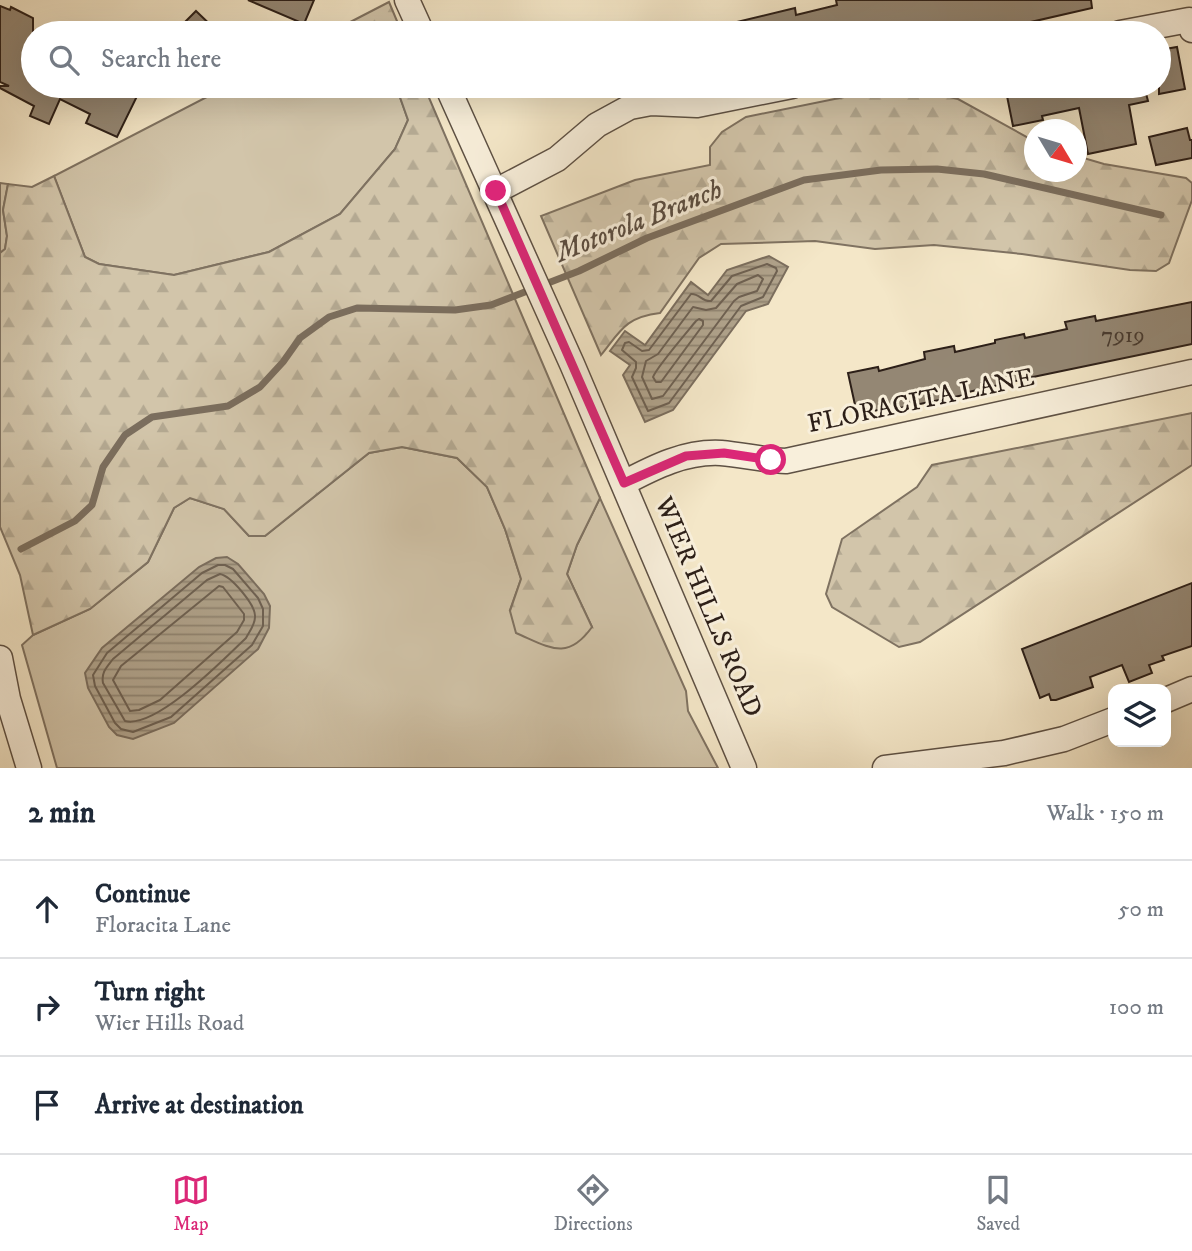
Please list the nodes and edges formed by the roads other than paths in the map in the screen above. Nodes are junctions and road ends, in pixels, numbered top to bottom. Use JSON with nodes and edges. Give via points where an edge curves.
{"nodes":[{"id":1,"x":407,"y":0,"type":"edge"},
{"id":2,"x":417,"y":21,"type":"edge"},
{"id":3,"x":1190,"y":25,"type":"edge"},
{"id":4,"x":1171,"y":27,"type":"edge"},
{"id":5,"x":453,"y":98,"type":"edge"},
{"id":6,"x":732,"y":98,"type":"edge"},
{"id":7,"x":496,"y":191,"type":"junction"},
{"id":8,"x":1192,"y":372,"type":"edge"},
{"id":9,"x":624,"y":483,"type":"junction"},
{"id":10,"x":0,"y":658,"type":"edge"},
{"id":11,"x":1192,"y":689,"type":"edge"},
{"id":12,"x":1171,"y":699,"type":"edge"},
{"id":13,"x":1108,"y":722,"type":"edge"},
{"id":14,"x":986,"y":762,"type":"edge"},
{"id":15,"x":29,"y":768,"type":"edge"},
{"id":16,"x":744,"y":768,"type":"edge"},
{"id":17,"x":885,"y":768,"type":"edge"}],
"edges":[{"from":1,"to":2,"type":"street"},
{"from":3,"to":4,"type":"street"},
{"from":5,"to":7,"type":"street","name":"WIER HILLS ROAD"},
{"from":6,"to":7,"type":"street","via":[[697,105],[630,107],[597,125],[557,159]]},
{"from":7,"to":9,"type":"street","name":"WIER HILLS ROAD"},
{"from":8,"to":9,"type":"street","name":"FLORACITA LANE","via":[[786,461],[724,453],[686,456]]},
{"from":9,"to":16,"type":"street","name":"WIER HILLS ROAD"},
{"from":10,"to":15,"type":"street"},
{"from":11,"to":12,"type":"street"},
{"from":13,"to":14,"type":"street"},
{"from":14,"to":17,"type":"street"}]}
